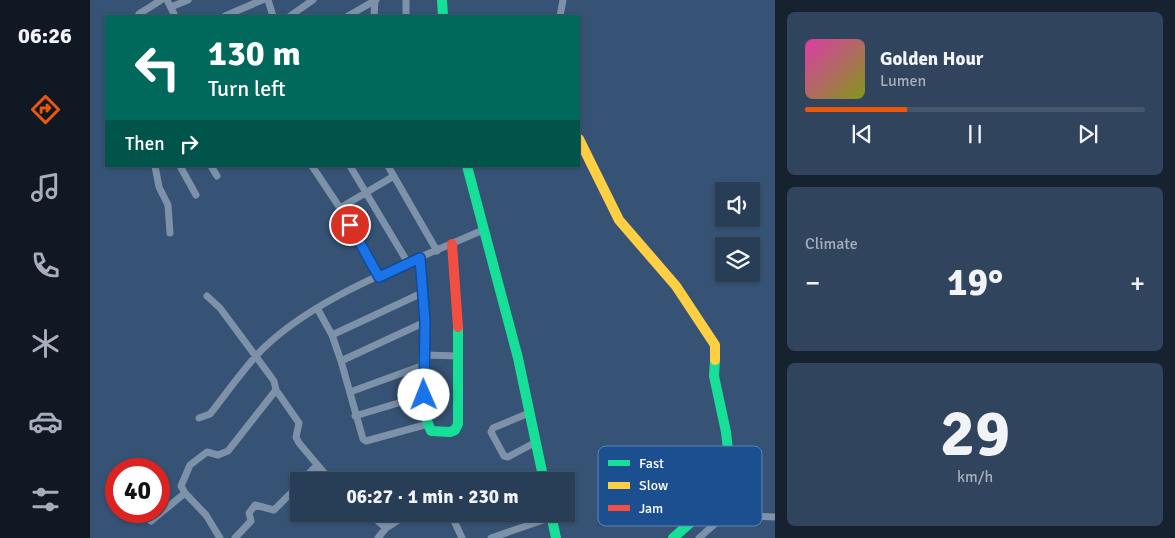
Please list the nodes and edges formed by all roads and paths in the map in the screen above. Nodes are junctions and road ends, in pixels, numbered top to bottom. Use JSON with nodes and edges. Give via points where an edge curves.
{"nodes":[{"id":1,"x":161,"y":0,"type":"edge"},
{"id":2,"x":188,"y":0,"type":"edge"},
{"id":3,"x":262,"y":0,"type":"edge"},
{"id":4,"x":268,"y":0,"type":"edge"},
{"id":5,"x":313,"y":0,"type":"edge"},
{"id":6,"x":376,"y":0,"type":"edge"},
{"id":7,"x":406,"y":0,"type":"edge"},
{"id":8,"x":442,"y":0,"type":"edge"},
{"id":9,"x":563,"y":0,"type":"edge"},
{"id":10,"x":169,"y":4,"type":"edge"},
{"id":11,"x":300,"y":13,"type":"edge"},
{"id":12,"x":138,"y":14,"type":"dead end"},
{"id":13,"x":228,"y":15,"type":"edge"},
{"id":14,"x":273,"y":15,"type":"edge"},
{"id":15,"x":350,"y":15,"type":"edge"},
{"id":16,"x":374,"y":15,"type":"edge"},
{"id":17,"x":406,"y":15,"type":"edge"},
{"id":18,"x":443,"y":15,"type":"edge"},
{"id":19,"x":560,"y":15,"type":"edge"},
{"id":20,"x":580,"y":141,"type":"edge"},
{"id":21,"x":156,"y":167,"type":"edge"},
{"id":22,"x":181,"y":167,"type":"edge"},
{"id":23,"x":212,"y":167,"type":"edge"},
{"id":24,"x":313,"y":167,"type":"edge"},
{"id":25,"x":351,"y":167,"type":"edge"},
{"id":26,"x":389,"y":167,"type":"edge"},
{"id":27,"x":467,"y":167,"type":"edge"},
{"id":28,"x":217,"y":176,"type":"dead end"},
{"id":29,"x":394,"y":176,"type":"junction"},
{"id":30,"x":365,"y":192,"type":"junction"},
{"id":31,"x":196,"y":195,"type":"dead end"},
{"id":32,"x":340,"y":208,"type":"junction"},
{"id":33,"x":482,"y":230,"type":"junction"},
{"id":34,"x":170,"y":233,"type":"dead end"},
{"id":35,"x":452,"y":244,"type":"junction"},
{"id":36,"x":437,"y":251,"type":"junction"},
{"id":37,"x":420,"y":258,"type":"junction"},
{"id":38,"x":408,"y":263,"type":"junction"},
{"id":39,"x":379,"y":277,"type":"junction"},
{"id":40,"x":422,"y":292,"type":"junction"},
{"id":41,"x":208,"y":296,"type":"dead end"},
{"id":42,"x":317,"y":308,"type":"junction"},
{"id":43,"x":425,"y":322,"type":"junction"},
{"id":44,"x":332,"y":335,"type":"junction"},
{"id":45,"x":458,"y":356,"type":"junction"},
{"id":46,"x":255,"y":357,"type":"junction"},
{"id":47,"x":424,"y":360,"type":"junction"},
{"id":48,"x":342,"y":361,"type":"junction"},
{"id":49,"x":276,"y":390,"type":"junction"},
{"id":50,"x":350,"y":392,"type":"junction"},
{"id":51,"x":424,"y":395,"type":"junction"},
{"id":52,"x":529,"y":413,"type":"junction"},
{"id":53,"x":355,"y":416,"type":"junction"},
{"id":54,"x":199,"y":418,"type":"dead end"},
{"id":55,"x":428,"y":424,"type":"junction"},
{"id":56,"x":536,"y":442,"type":"junction"},
{"id":57,"x":728,"y":446,"type":"edge"},
{"id":58,"x":317,"y":465,"type":"junction"},
{"id":59,"x":310,"y":472,"type":"edge"},
{"id":60,"x":323,"y":472,"type":"edge"},
{"id":61,"x":542,"y":472,"type":"edge"},
{"id":62,"x":184,"y":493,"type":"junction"},
{"id":63,"x":290,"y":494,"type":"edge"},
{"id":64,"x":170,"y":505,"type":"edge"},
{"id":65,"x":762,"y":516,"type":"edge"},
{"id":66,"x":775,"y":517,"type":"edge"},
{"id":67,"x":379,"y":522,"type":"edge"},
{"id":68,"x":395,"y":522,"type":"edge"},
{"id":69,"x":455,"y":522,"type":"edge"},
{"id":70,"x":533,"y":522,"type":"edge"},
{"id":71,"x":553,"y":522,"type":"edge"},
{"id":72,"x":687,"y":526,"type":"edge"},
{"id":73,"x":712,"y":526,"type":"edge"},
{"id":74,"x":386,"y":528,"type":"junction"},
{"id":75,"x":220,"y":538,"type":"edge"},
{"id":76,"x":235,"y":538,"type":"edge"},
{"id":77,"x":378,"y":538,"type":"edge"},
{"id":78,"x":462,"y":538,"type":"edge"},
{"id":79,"x":491,"y":538,"type":"edge"},
{"id":80,"x":556,"y":538,"type":"edge"},
{"id":81,"x":673,"y":538,"type":"edge"},
{"id":82,"x":699,"y":538,"type":"edge"}],
"edges":[{"from":1,"to":12,"type":"street"},
{"from":2,"to":10,"type":"street"},
{"from":3,"to":13,"type":"street"},
{"from":4,"to":14,"type":"street"},
{"from":5,"to":11,"type":"street"},
{"from":6,"to":15,"type":"street"},
{"from":6,"to":16,"type":"street"},
{"from":7,"to":17,"type":"street"},
{"from":8,"to":18,"type":"street"},
{"from":9,"to":19,"type":"street"},
{"from":20,"to":57,"type":"street","via":[[619,220],[676,286],[715,345],[714,376]]},
{"from":21,"to":34,"type":"street","via":[[159,187],[168,205]]},
{"from":22,"to":31,"type":"street"},
{"from":23,"to":28,"type":"street"},
{"from":24,"to":32,"type":"street"},
{"from":25,"to":30,"type":"street"},
{"from":26,"to":29,"type":"street"},
{"from":27,"to":33,"type":"street"},
{"from":29,"to":30,"type":"street"},
{"from":29,"to":36,"type":"street"},
{"from":30,"to":32,"type":"street"},
{"from":30,"to":38,"type":"street"},
{"from":32,"to":39,"type":"street"},
{"from":33,"to":35,"type":"street"},
{"from":33,"to":52,"type":"street","via":[[518,358]]},
{"from":35,"to":36,"type":"street"},
{"from":35,"to":45,"type":"street"},
{"from":36,"to":37,"type":"street"},
{"from":37,"to":38,"type":"street"},
{"from":37,"to":40,"type":"street"},
{"from":38,"to":39,"type":"street"},
{"from":39,"to":42,"type":"street"},
{"from":40,"to":43,"type":"street"},
{"from":40,"to":44,"type":"street"},
{"from":41,"to":46,"type":"street"},
{"from":42,"to":44,"type":"street"},
{"from":42,"to":46,"type":"street"},
{"from":43,"to":47,"type":"street"},
{"from":43,"to":48,"type":"street"},
{"from":44,"to":48,"type":"street"},
{"from":45,"to":47,"type":"street"},
{"from":45,"to":55,"type":"street","via":[[457,428],[450,432],[435,432]]},
{"from":46,"to":49,"type":"street","via":[[274,381]]},
{"from":46,"to":54,"type":"street","via":[[210,414]]},
{"from":47,"to":50,"type":"street"},
{"from":47,"to":51,"type":"street"},
{"from":48,"to":50,"type":"street"},
{"from":49,"to":58,"type":"street","via":[[299,423],[296,437]]},
{"from":49,"to":62,"type":"street","via":[[228,451],[218,455],[207,452],[190,465],[180,486]]},
{"from":50,"to":53,"type":"street"},
{"from":51,"to":53,"type":"street"},
{"from":51,"to":55,"type":"street"},
{"from":52,"to":56,"type":"street"},
{"from":52,"to":56,"type":"street","via":[[493,428],[491,432],[508,458]]},
{"from":53,"to":55,"type":"street","via":[[365,441]]},
{"from":56,"to":61,"type":"street"},
{"from":58,"to":59,"type":"street"},
{"from":58,"to":60,"type":"street"},
{"from":62,"to":64,"type":"street"},
{"from":62,"to":75,"type":"street","via":[[206,515]]},
{"from":63,"to":76,"type":"street","via":[[274,510],[255,505],[249,513],[251,521]]},
{"from":65,"to":66,"type":"street"},
{"from":67,"to":74,"type":"street"},
{"from":68,"to":74,"type":"street"},
{"from":69,"to":78,"type":"street"},
{"from":70,"to":79,"type":"street"},
{"from":71,"to":80,"type":"street"},
{"from":72,"to":81,"type":"street"},
{"from":73,"to":82,"type":"street"},
{"from":74,"to":77,"type":"street"}]}
